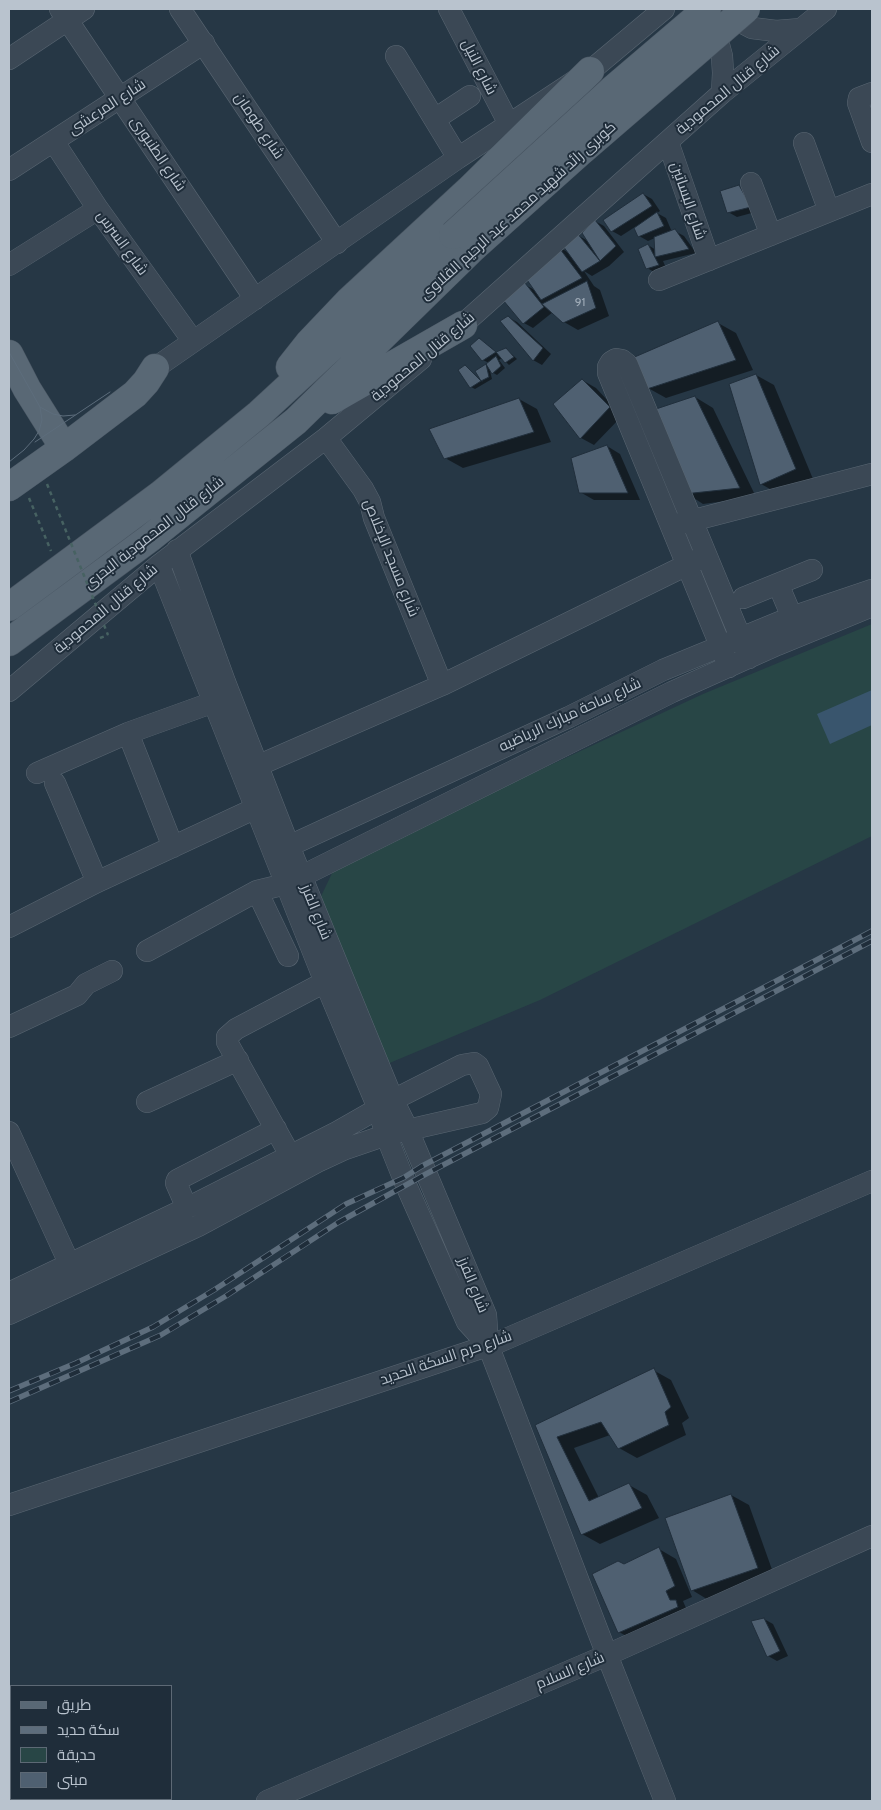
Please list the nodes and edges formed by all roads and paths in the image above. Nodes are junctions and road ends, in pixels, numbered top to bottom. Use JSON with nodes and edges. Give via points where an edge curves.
{"nodes":[{"id":1,"x":180,"y":9,"type":"edge"},
{"id":2,"x":449,"y":9,"type":"edge"},
{"id":3,"x":664,"y":9,"type":"edge"},
{"id":4,"x":691,"y":9,"type":"edge"},
{"id":5,"x":707,"y":9,"type":"edge"},
{"id":6,"x":724,"y":9,"type":"edge"},
{"id":7,"x":746,"y":9,"type":"edge"},
{"id":8,"x":826,"y":9,"type":"edge"},
{"id":9,"x":71,"y":13,"type":"edge"},
{"id":10,"x":801,"y":29,"type":"junction"},
{"id":11,"x":204,"y":44,"type":"junction"},
{"id":12,"x":396,"y":56,"type":"dead end"},
{"id":13,"x":9,"y":59,"type":"edge"},
{"id":14,"x":590,"y":71,"type":"junction"},
{"id":15,"x":722,"y":93,"type":"junction"},
{"id":16,"x":470,"y":96,"type":"dead end"},
{"id":17,"x":866,"y":96,"type":"edge"},
{"id":18,"x":120,"y":98,"type":"junction"},
{"id":19,"x":435,"y":119,"type":"junction"},
{"id":20,"x":509,"y":124,"type":"junction"},
{"id":21,"x":872,"y":141,"type":"edge"},
{"id":22,"x":54,"y":142,"type":"junction"},
{"id":23,"x":668,"y":142,"type":"junction"},
{"id":24,"x":804,"y":143,"type":"dead end"},
{"id":25,"x":458,"y":158,"type":"junction"},
{"id":26,"x":9,"y":170,"type":"edge"},
{"id":27,"x":752,"y":183,"type":"dead end"},
{"id":28,"x":872,"y":194,"type":"edge"},
{"id":29,"x":98,"y":209,"type":"junction"},
{"id":30,"x":829,"y":211,"type":"junction"},
{"id":31,"x":771,"y":235,"type":"junction"},
{"id":32,"x":463,"y":241,"type":"junction"},
{"id":33,"x":337,"y":243,"type":"junction"},
{"id":34,"x":709,"y":260,"type":"junction"},
{"id":35,"x":9,"y":266,"type":"edge"},
{"id":36,"x":659,"y":280,"type":"dead end"},
{"id":37,"x":255,"y":299,"type":"junction"},
{"id":38,"x":463,"y":324,"type":"junction"},
{"id":39,"x":193,"y":341,"type":"junction"},
{"id":40,"x":9,"y":354,"type":"edge"},
{"id":41,"x":155,"y":368,"type":"joint"},
{"id":42,"x":259,"y":414,"type":"junction"},
{"id":43,"x":296,"y":421,"type":"junction"},
{"id":44,"x":326,"y":438,"type":"junction"},
{"id":45,"x":64,"y":448,"type":"junction"},
{"id":46,"x":872,"y":474,"type":"edge"},
{"id":47,"x":14,"y":483,"type":"edge"},
{"id":48,"x":47,"y":484,"type":"dead end"},
{"id":49,"x":692,"y":520,"type":"junction"},
{"id":50,"x":671,"y":526,"type":"junction"},
{"id":51,"x":177,"y":550,"type":"junction"},
{"id":52,"x":707,"y":556,"type":"junction"},
{"id":53,"x":159,"y":565,"type":"junction"},
{"id":54,"x":687,"y":565,"type":"junction"},
{"id":55,"x":812,"y":570,"type":"dead end"},
{"id":56,"x":59,"y":571,"type":"junction"},
{"id":57,"x":778,"y":584,"type":"junction"},
{"id":58,"x":872,"y":590,"type":"edge"},
{"id":59,"x":743,"y":598,"type":"dead end"},
{"id":60,"x":872,"y":606,"type":"edge"},
{"id":61,"x":9,"y":607,"type":"edge"},
{"id":62,"x":792,"y":617,"type":"junction"},
{"id":63,"x":108,"y":636,"type":"dead end"},
{"id":64,"x":9,"y":642,"type":"edge"},
{"id":65,"x":720,"y":646,"type":"junction"},
{"id":66,"x":745,"y":648,"type":"junction"},
{"id":67,"x":728,"y":667,"type":"junction"},
{"id":68,"x":442,"y":685,"type":"junction"},
{"id":69,"x":9,"y":691,"type":"edge"},
{"id":70,"x":216,"y":691,"type":"junction"},
{"id":71,"x":128,"y":733,"type":"junction"},
{"id":72,"x":257,"y":766,"type":"junction"},
{"id":73,"x":256,"y":808,"type":"junction"},
{"id":74,"x":173,"y":847,"type":"junction"},
{"id":75,"x":281,"y":850,"type":"junction"},
{"id":76,"x":294,"y":880,"type":"junction"},
{"id":77,"x":97,"y":882,"type":"junction"},
{"id":78,"x":257,"y":891,"type":"junction"},
{"id":79,"x":9,"y":927,"type":"edge"},
{"id":80,"x":147,"y":951,"type":"dead end"},
{"id":81,"x":288,"y":956,"type":"dead end"},
{"id":82,"x":112,"y":971,"type":"dead end"},
{"id":83,"x":325,"y":982,"type":"junction"},
{"id":84,"x":9,"y":1027,"type":"edge"},
{"id":85,"x":238,"y":1060,"type":"junction"},
{"id":86,"x":147,"y":1102,"type":"dead end"},
{"id":87,"x":386,"y":1104,"type":"junction"},
{"id":88,"x":276,"y":1130,"type":"junction"},
{"id":89,"x":408,"y":1130,"type":"junction"},
{"id":90,"x":9,"y":1132,"type":"edge"},
{"id":91,"x":386,"y":1135,"type":"junction"},
{"id":92,"x":341,"y":1140,"type":"junction"},
{"id":93,"x":305,"y":1154,"type":"junction"},
{"id":94,"x":872,"y":1181,"type":"edge"},
{"id":95,"x":188,"y":1208,"type":"junction"},
{"id":96,"x":70,"y":1265,"type":"junction"},
{"id":97,"x":9,"y":1293,"type":"edge"},
{"id":98,"x":9,"y":1314,"type":"edge"},
{"id":99,"x":488,"y":1345,"type":"junction"},
{"id":100,"x":9,"y":1505,"type":"edge"},
{"id":101,"x":872,"y":1536,"type":"edge"},
{"id":102,"x":607,"y":1655,"type":"junction"},
{"id":103,"x":267,"y":1801,"type":"edge"},
{"id":104,"x":665,"y":1801,"type":"edge"}],
"edges":[{"from":1,"to":11,"type":"street","name":"شارع طومان"},
{"from":2,"to":20,"type":"street","name":"شارع النيل"},
{"from":3,"to":14,"type":"street"},
{"from":4,"to":15,"type":"street","via":[[710,26],[718,40],[724,73]]},
{"from":5,"to":32,"type":"main road","name":"كوبرى رائد شهيد محمد عبد الرحيم القلاوى","bridge":true,"via":[[612,90]]},
{"from":6,"to":10,"type":"street","via":[[752,28],[768,31]]},
{"from":7,"to":32,"type":"main road","name":"كوبرى رائد شهيد محمد عبد الرحيم القلاوى","bridge":true,"via":[[579,153]]},
{"from":8,"to":10,"type":"street","name":"شارع قنال المحمودية"},
{"from":9,"to":13,"type":"street"},
{"from":9,"to":18,"type":"street","name":"شارع الطنبورى"},
{"from":10,"to":15,"type":"street","name":"شارع قنال المحمودية"},
{"from":11,"to":18,"type":"street","name":"شارع المرعشى"},
{"from":11,"to":33,"type":"street","name":"شارع طومان"},
{"from":12,"to":19,"type":"street"},
{"from":14,"to":20,"type":"street"},
{"from":14,"to":42,"type":"main road","via":[[328,322],[291,365]]},
{"from":15,"to":23,"type":"street","name":"شارع قنال المحمودية"},
{"from":16,"to":19,"type":"street"},
{"from":17,"to":21,"type":"street","via":[[858,104]]},
{"from":18,"to":22,"type":"street","name":"شارع المرعشى"},
{"from":18,"to":37,"type":"street","name":"شارع الطنبورى"},
{"from":19,"to":25,"type":"street"},
{"from":20,"to":25,"type":"street"},
{"from":22,"to":26,"type":"street","name":"شارع المرعشى"},
{"from":22,"to":29,"type":"street","name":"شارع السرس"},
{"from":23,"to":34,"type":"street","name":"شارع البساتين"},
{"from":23,"to":38,"type":"street","name":"شارع قنال المحمودية"},
{"from":24,"to":30,"type":"street"},
{"from":25,"to":33,"type":"street"},
{"from":27,"to":31,"type":"street"},
{"from":28,"to":30,"type":"street"},
{"from":29,"to":35,"type":"street"},
{"from":29,"to":39,"type":"street","name":"شارع السرس"},
{"from":30,"to":31,"type":"street"},
{"from":31,"to":34,"type":"street"},
{"from":32,"to":42,"type":"main road","name":"كوبرى رائد شهيد محمد عبد الرحيم القلاوى"},
{"from":32,"to":43,"type":"main road","name":"كوبرى رائد شهيد محمد عبد الرحيم القلاوى"},
{"from":33,"to":37,"type":"street"},
{"from":34,"to":36,"type":"street"},
{"from":37,"to":39,"type":"street"},
{"from":38,"to":43,"type":"main road"},
{"from":38,"to":44,"type":"street","name":"شارع قنال المحمودية"},
{"from":39,"to":41,"type":"street"},
{"from":40,"to":45,"type":"main road"},
{"from":41,"to":45,"type":"main road","via":[[135,394]]},
{"from":42,"to":56,"type":"main road","name":"شارع قنال المحمودية البحرى"},
{"from":43,"to":64,"type":"main road","name":"شارع قنال المحمودية البحرى","via":[[150,538]]},
{"from":44,"to":51,"type":"street","name":"شارع قنال المحمودية"},
{"from":44,"to":68,"type":"street","name":"شارع مسجد الإخلاص","via":[[370,502]]},
{"from":45,"to":47,"type":"main road"},
{"from":46,"to":49,"type":"street"},
{"from":47,"to":56,"type":"path"},
{"from":48,"to":63,"type":"path","bridge":true},
{"from":49,"to":50,"type":"street"},
{"from":49,"to":50,"type":"street","via":[[627,364],[616,359],[610,362],[608,373]]},
{"from":49,"to":52,"type":"street"},
{"from":50,"to":54,"type":"street"},
{"from":51,"to":53,"type":"street","name":"شارع قنال المحمودية"},
{"from":51,"to":70,"type":"street","name":"شارع الفرز"},
{"from":52,"to":54,"type":"street"},
{"from":52,"to":66,"type":"street"},
{"from":53,"to":69,"type":"street","name":"شارع قنال المحمودية"},
{"from":53,"to":70,"type":"street","name":"شارع الفرز"},
{"from":54,"to":65,"type":"street"},
{"from":54,"to":68,"type":"street"},
{"from":55,"to":57,"type":"street"},
{"from":56,"to":61,"type":"main road","name":"شارع قنال المحمودية البحرى"},
{"from":57,"to":59,"type":"street"},
{"from":57,"to":62,"type":"street"},
{"from":58,"to":62,"type":"street","name":"شارع ساحة مبارك الرياضيه"},
{"from":60,"to":66,"type":"street","name":"شارع ساحة مبارك الرياضيه"},
{"from":62,"to":66,"type":"street","name":"شارع ساحة مبارك الرياضيه"},
{"from":65,"to":66,"type":"street","name":"شارع ساحة مبارك الرياضيه"},
{"from":65,"to":67,"type":"street"},
{"from":65,"to":75,"type":"street","name":"شارع ساحة مبارك الرياضيه"},
{"from":66,"to":67,"type":"street","name":"شارع ساحة مبارك الرياضيه"},
{"from":67,"to":76,"type":"street","name":"شارع ساحة مبارك الرياضيه"},
{"from":68,"to":72,"type":"street"},
{"from":70,"to":71,"type":"street"},
{"from":70,"to":72,"type":"street","name":"شارع الفرز"},
{"from":70,"to":73,"type":"street","name":"شارع الفرز"},
{"from":71,"to":74,"type":"street"},
{"from":71,"to":77,"type":"street","via":[[46,778]]},
{"from":72,"to":75,"type":"street","name":"شارع الفرز"},
{"from":73,"to":74,"type":"street"},
{"from":73,"to":75,"type":"street","name":"شارع الفرز"},
{"from":74,"to":77,"type":"street"},
{"from":75,"to":76,"type":"street","name":"شارع الفرز"},
{"from":76,"to":78,"type":"street","name":"شارع ساحة مبارك الرياضيه"},
{"from":76,"to":83,"type":"street","name":"شارع الفرز"},
{"from":76,"to":87,"type":"street","name":"شارع الفرز"},
{"from":77,"to":79,"type":"street"},
{"from":78,"to":80,"type":"street","name":"شارع ساحة مبارك الرياضيه"},
{"from":78,"to":81,"type":"street"},
{"from":82,"to":84,"type":"street","via":[[86,984],[77,995]]},
{"from":83,"to":85,"type":"street","via":[[228,1035],[227,1042]]},
{"from":83,"to":87,"type":"street","name":"شارع الفرز"},
{"from":85,"to":86,"type":"street"},
{"from":85,"to":88,"type":"street"},
{"from":87,"to":89,"type":"street","name":"شارع الفرز"},
{"from":87,"to":89,"type":"street","via":[[462,1065],[474,1063],[478,1066],[491,1094],[488,1108]]},
{"from":87,"to":91,"type":"street","name":"شارع الفرز"},
{"from":87,"to":92,"type":"street"},
{"from":88,"to":93,"type":"street"},
{"from":88,"to":95,"type":"street","via":[[176,1181]]},
{"from":89,"to":91,"type":"street"},
{"from":89,"to":99,"type":"street","name":"شارع الفرز","via":[[486,1316]]},
{"from":90,"to":96,"type":"street"},
{"from":91,"to":92,"type":"street"},
{"from":91,"to":99,"type":"street","name":"شارع الفرز","via":[[467,1322]]},
{"from":92,"to":93,"type":"street"},
{"from":93,"to":95,"type":"street"},
{"from":93,"to":98,"type":"street","via":[[198,1226]]},
{"from":94,"to":99,"type":"street","name":"شارع حرم السكة الحديد"},
{"from":95,"to":96,"type":"street"},
{"from":96,"to":97,"type":"street"},
{"from":99,"to":100,"type":"street","name":"شارع حرم السكة الحديد"},
{"from":99,"to":102,"type":"street"},
{"from":101,"to":102,"type":"street","name":"شارع السلام"},
{"from":102,"to":103,"type":"street","name":"شارع السلام"},
{"from":102,"to":104,"type":"street"}]}
